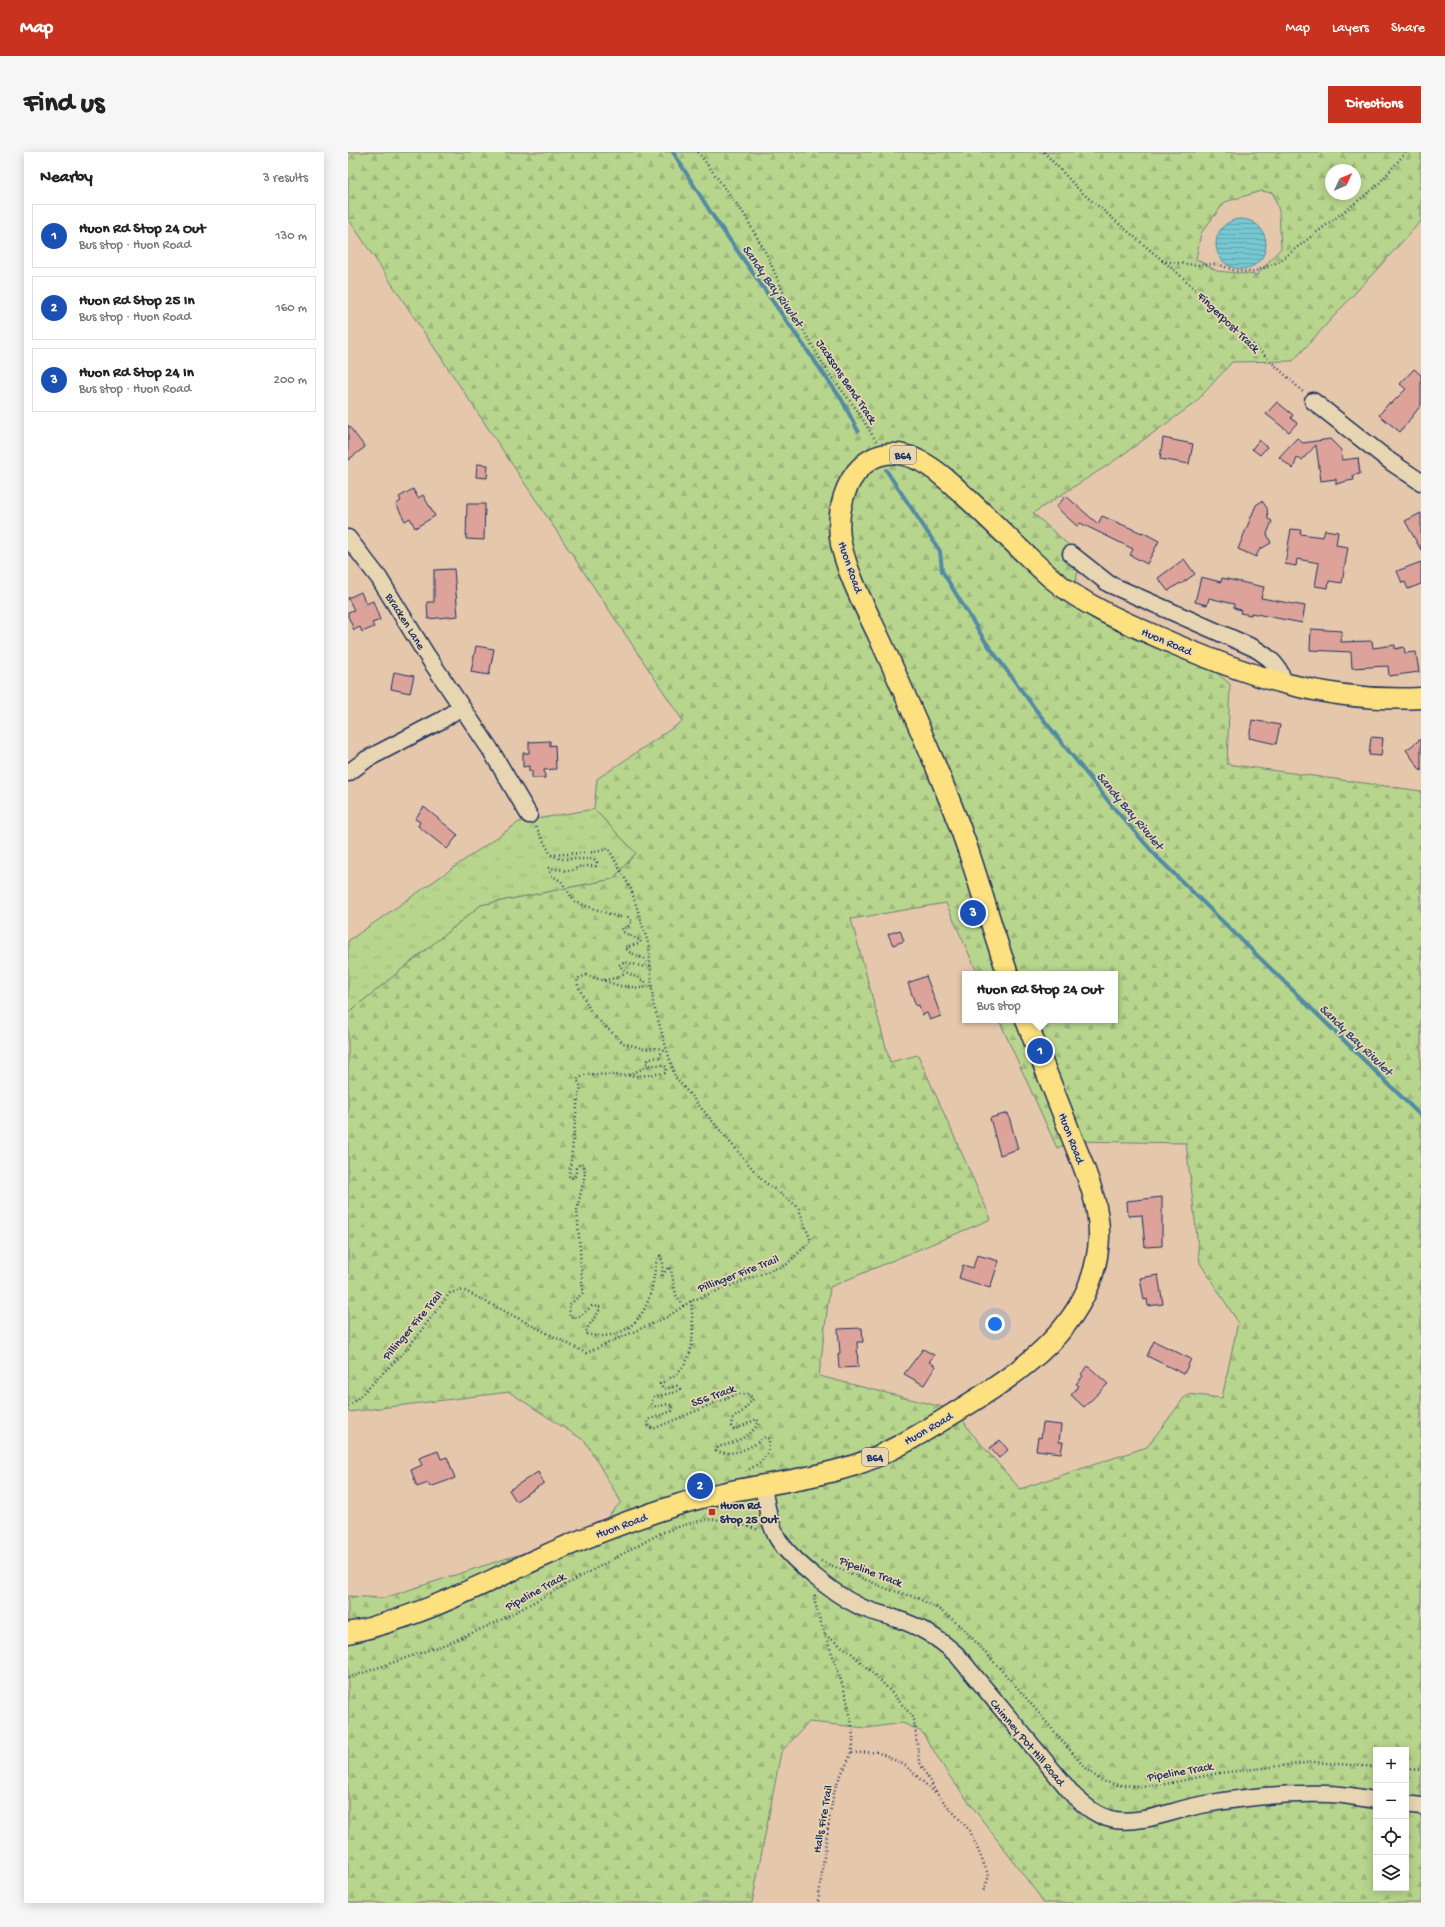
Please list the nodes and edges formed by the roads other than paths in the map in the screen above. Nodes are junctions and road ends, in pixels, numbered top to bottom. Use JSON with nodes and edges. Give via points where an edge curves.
{"nodes":[{"id":1,"x":1313,"y":401,"type":"road end"},
{"id":2,"x":1421,"y":482,"type":"edge"},
{"id":3,"x":348,"y":538,"type":"edge"},
{"id":4,"x":1071,"y":554,"type":"dead end"},
{"id":5,"x":1284,"y":684,"type":"junction"},
{"id":6,"x":1421,"y":698,"type":"edge"},
{"id":7,"x":461,"y":707,"type":"junction"},
{"id":8,"x":348,"y":773,"type":"edge"},
{"id":9,"x":529,"y":815,"type":"road end"},
{"id":10,"x":1007,"y":971,"type":"edge"},
{"id":11,"x":1027,"y":1023,"type":"edge"},
{"id":12,"x":763,"y":1486,"type":"junction"},
{"id":13,"x":348,"y":1633,"type":"edge"},
{"id":14,"x":1373,"y":1800,"type":"edge"},
{"id":15,"x":1409,"y":1804,"type":"edge"},
{"id":16,"x":1421,"y":1806,"type":"edge"}],
"edges":[{"from":1,"to":2,"type":"street"},
{"from":3,"to":7,"type":"street","name":"Bracken Lane","via":[[379,578]]},
{"from":4,"to":5,"type":"street","via":[[1109,584],[1254,648],[1268,657],[1282,673]]},
{"from":5,"to":6,"type":"main road","name":"Huon Road","number":"B64","via":[[1379,698]]},
{"from":5,"to":10,"type":"main road","name":"Huon Road","number":"B64","via":[[1192,652],[1100,611],[1073,595],[1050,577],[956,488],[936,471],[911,457],[884,455],[863,466],[848,482],[839,516],[842,544],[855,582],[944,786]]},
{"from":7,"to":8,"type":"street","via":[[442,720],[368,759]]},
{"from":7,"to":9,"type":"street","name":"Bracken Lane","via":[[490,749]]},
{"from":11,"to":12,"type":"main road","name":"Huon Road","number":"B64","via":[[1086,1172],[1095,1209],[1099,1238],[1094,1267],[1082,1300],[1066,1325],[1039,1354],[994,1388],[930,1428],[891,1450],[854,1465],[825,1474]]},
{"from":12,"to":13,"type":"main road","name":"Huon Road","number":"B64","via":[[716,1494],[657,1512],[544,1556],[428,1610]]},
{"from":12,"to":14,"type":"street","name":"Chimney Pot Hill Road","via":[[771,1521],[787,1551],[819,1579],[857,1606],[899,1619],[946,1645],[1074,1796],[1101,1816],[1127,1820],[1223,1801],[1282,1795],[1329,1794]]},
{"from":15,"to":16,"type":"street"}]}
